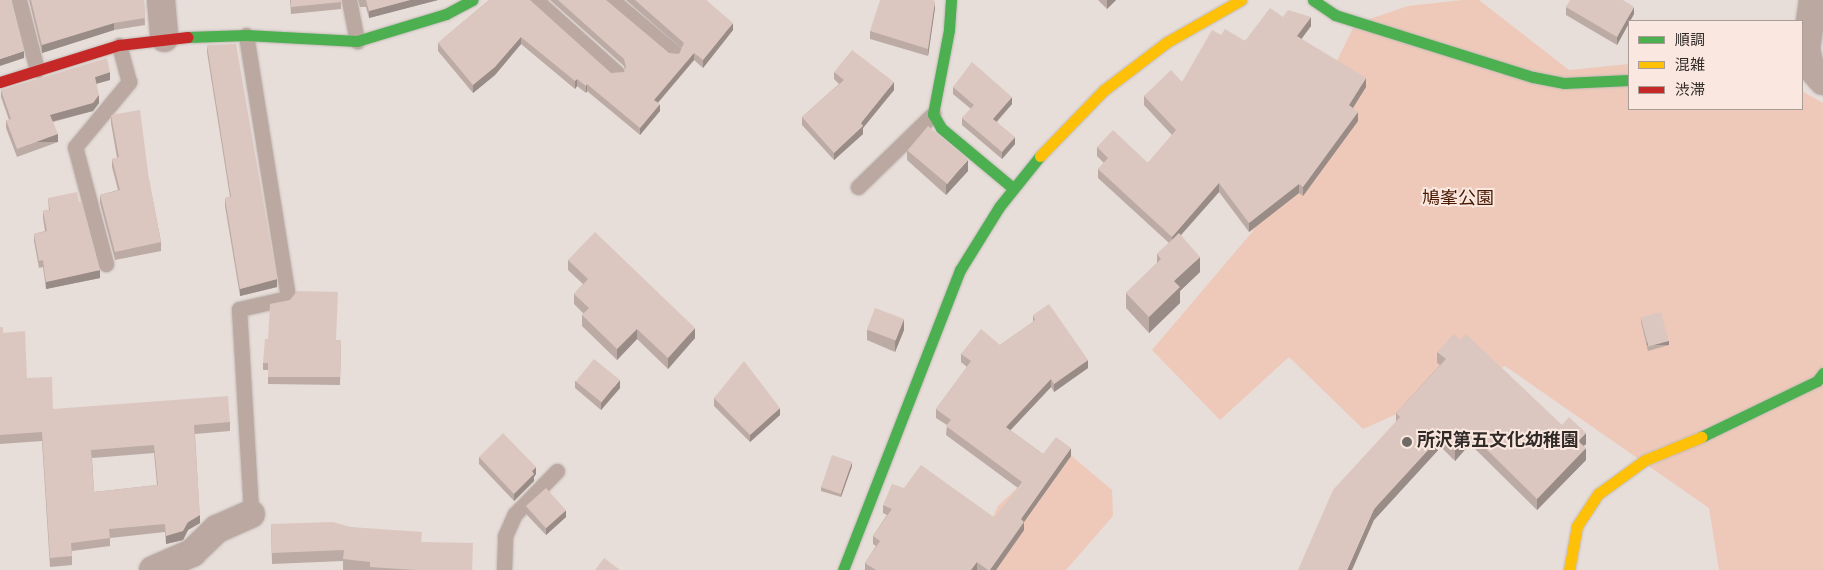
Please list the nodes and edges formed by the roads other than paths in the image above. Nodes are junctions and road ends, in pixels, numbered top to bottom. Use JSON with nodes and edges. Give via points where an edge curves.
{"nodes":[{"id":1,"x":19,"y":0,"type":"edge"},
{"id":2,"x":161,"y":0,"type":"edge"},
{"id":3,"x":349,"y":0,"type":"edge"},
{"id":4,"x":472,"y":0,"type":"edge"},
{"id":5,"x":536,"y":0,"type":"edge"},
{"id":6,"x":612,"y":0,"type":"edge"},
{"id":7,"x":950,"y":0,"type":"edge"},
{"id":8,"x":1313,"y":0,"type":"edge"},
{"id":9,"x":1813,"y":0,"type":"edge"},
{"id":10,"x":1227,"y":3,"type":"edge"},
{"id":11,"x":246,"y":35,"type":"junction"},
{"id":12,"x":164,"y":38,"type":"junction"},
{"id":13,"x":357,"y":42,"type":"junction"},
{"id":14,"x":119,"y":46,"type":"junction"},
{"id":15,"x":676,"y":53,"type":"edge"},
{"id":16,"x":37,"y":70,"type":"junction"},
{"id":17,"x":617,"y":72,"type":"edge"},
{"id":18,"x":1628,"y":80,"type":"edge"},
{"id":19,"x":1815,"y":81,"type":"edge"},
{"id":20,"x":0,"y":82,"type":"edge"},
{"id":21,"x":933,"y":114,"type":"junction"},
{"id":22,"x":858,"y":187,"type":"dead end"},
{"id":23,"x":1013,"y":188,"type":"junction"},
{"id":24,"x":106,"y":264,"type":"dead end"},
{"id":25,"x":1823,"y":373,"type":"edge"},
{"id":26,"x":558,"y":471,"type":"dead end"},
{"id":27,"x":251,"y":514,"type":"joint"},
{"id":28,"x":153,"y":570,"type":"edge"},
{"id":29,"x":504,"y":570,"type":"edge"},
{"id":30,"x":843,"y":570,"type":"edge"},
{"id":31,"x":1569,"y":570,"type":"edge"}],
"edges":[{"from":1,"to":16,"type":"lane"},
{"from":2,"to":12,"type":"street"},
{"from":3,"to":13,"type":"lane"},
{"from":4,"to":13,"type":"street","via":[[438,17]]},
{"from":5,"to":17,"type":"lane"},
{"from":6,"to":15,"type":"lane"},
{"from":7,"to":21,"type":"street","via":[[949,30]]},
{"from":8,"to":18,"type":"street","via":[[1335,15],[1524,74],[1564,83]]},
{"from":9,"to":19,"type":"street","via":[[1806,49]]},
{"from":10,"to":23,"type":"street","via":[[1167,42],[1104,90],[1055,138]]},
{"from":11,"to":12,"type":"street"},
{"from":11,"to":13,"type":"street"},
{"from":11,"to":27,"type":"lane","via":[[288,298],[239,309]]},
{"from":12,"to":14,"type":"street"},
{"from":14,"to":16,"type":"street"},
{"from":14,"to":24,"type":"lane","via":[[129,82],[75,147]]},
{"from":16,"to":20,"type":"street"},
{"from":21,"to":22,"type":"lane"},
{"from":21,"to":23,"type":"street","via":[[941,128]]},
{"from":23,"to":30,"type":"street","via":[[973,248],[943,307]]},
{"from":25,"to":31,"type":"street","via":[[1816,381],[1734,424],[1645,460],[1598,494],[1577,526]]},
{"from":26,"to":29,"type":"lane","via":[[514,514],[505,536]]},
{"from":27,"to":28,"type":"street","via":[[218,529],[192,553]]}]}
